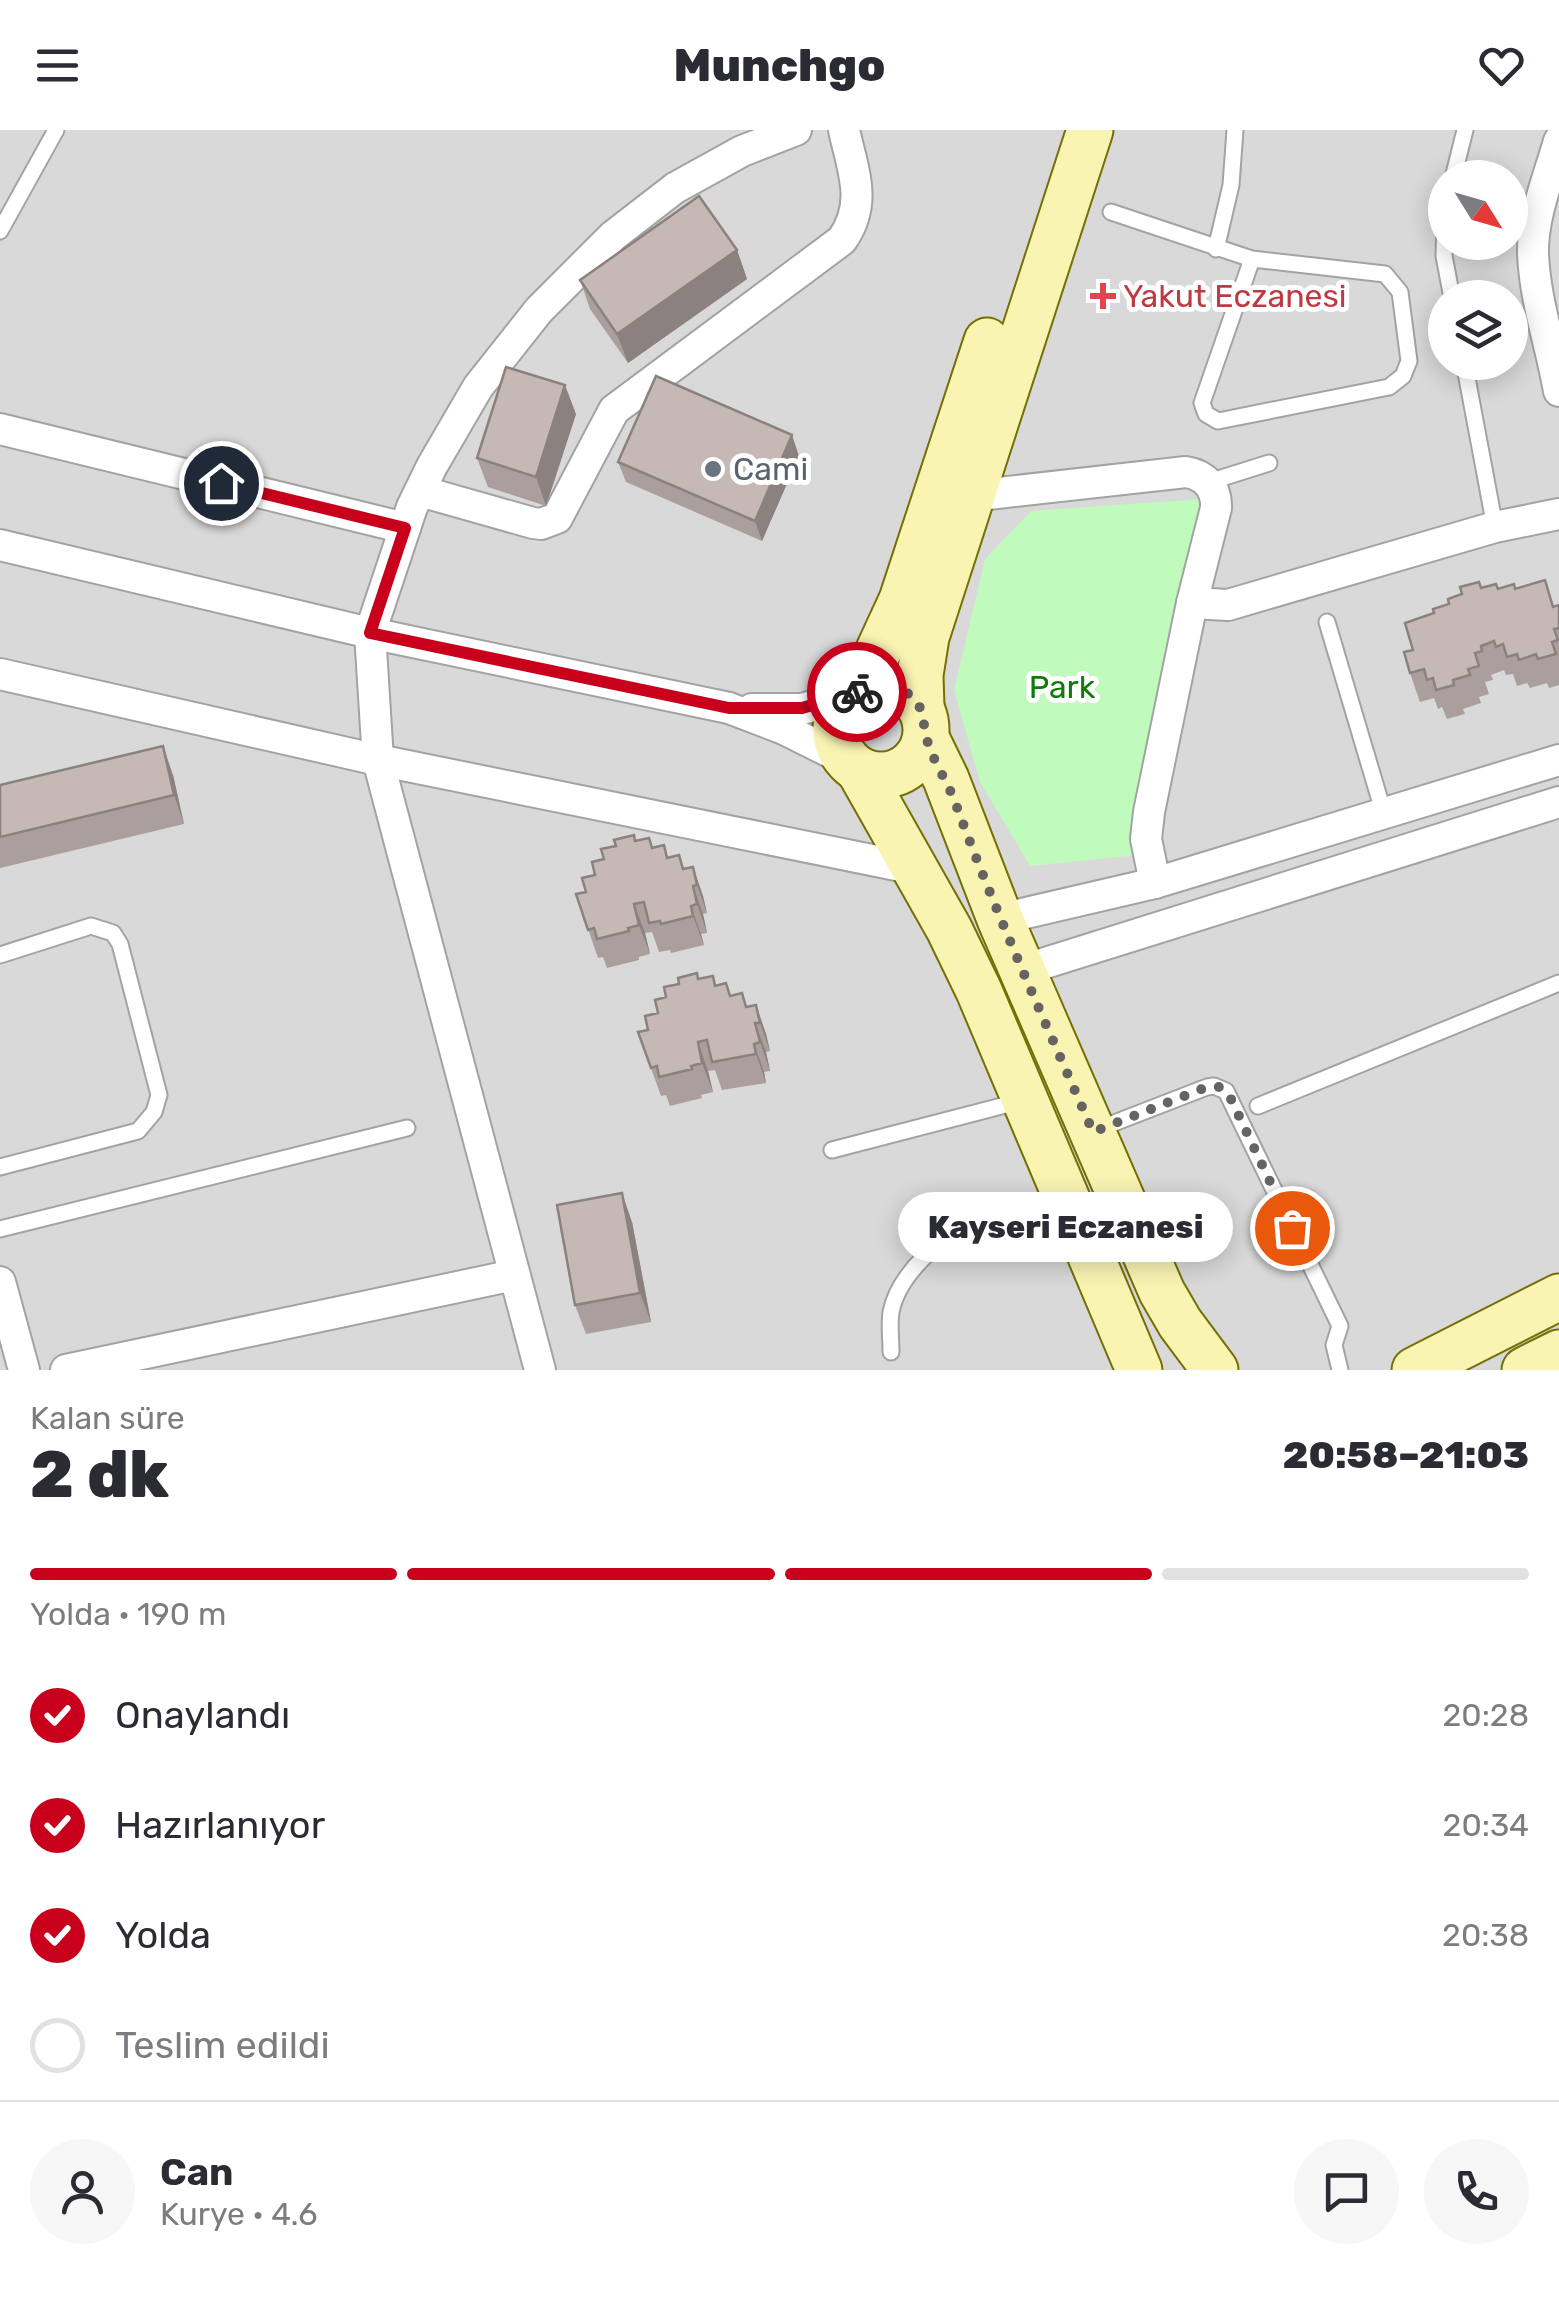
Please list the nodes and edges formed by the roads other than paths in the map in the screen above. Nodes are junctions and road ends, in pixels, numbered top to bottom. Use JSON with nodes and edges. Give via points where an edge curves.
{"nodes":[{"id":1,"x":56,"y":130,"type":"edge"},
{"id":2,"x":796,"y":130,"type":"edge"},
{"id":3,"x":844,"y":130,"type":"edge"},
{"id":4,"x":1057,"y":130,"type":"edge"},
{"id":5,"x":1090,"y":130,"type":"edge"},
{"id":6,"x":1235,"y":130,"type":"edge"},
{"id":7,"x":1465,"y":130,"type":"edge"},
{"id":8,"x":1559,"y":140,"type":"edge"},
{"id":9,"x":1458,"y":160,"type":"edge"},
{"id":10,"x":1111,"y":212,"type":"dead end"},
{"id":11,"x":0,"y":231,"type":"edge"},
{"id":12,"x":1216,"y":249,"type":"junction"},
{"id":13,"x":1252,"y":259,"type":"junction"},
{"id":14,"x":1467,"y":380,"type":"edge"},
{"id":15,"x":1559,"y":391,"type":"edge"},
{"id":16,"x":0,"y":429,"type":"edge"},
{"id":17,"x":1268,"y":462,"type":"dead end"},
{"id":18,"x":1208,"y":482,"type":"junction"},
{"id":19,"x":420,"y":491,"type":"junction"},
{"id":20,"x":970,"y":496,"type":"junction"},
{"id":21,"x":1559,"y":514,"type":"edge"},
{"id":22,"x":1495,"y":527,"type":"junction"},
{"id":23,"x":405,"y":528,"type":"junction"},
{"id":24,"x":0,"y":545,"type":"edge"},
{"id":25,"x":1192,"y":603,"type":"junction"},
{"id":26,"x":1327,"y":622,"type":"dead end"},
{"id":27,"x":370,"y":633,"type":"junction"},
{"id":28,"x":0,"y":674,"type":"edge"},
{"id":29,"x":857,"y":692,"type":"junction"},
{"id":30,"x":729,"y":708,"type":"junction"},
{"id":31,"x":924,"y":723,"type":"junction"},
{"id":32,"x":378,"y":760,"type":"junction"},
{"id":33,"x":1559,"y":760,"type":"edge"},
{"id":34,"x":853,"y":765,"type":"junction"},
{"id":35,"x":1559,"y":802,"type":"edge"},
{"id":36,"x":1384,"y":814,"type":"junction"},
{"id":37,"x":916,"y":869,"type":"junction"},
{"id":38,"x":1155,"y":883,"type":"junction"},
{"id":39,"x":1000,"y":920,"type":"junction"},
{"id":40,"x":0,"y":955,"type":"edge"},
{"id":41,"x":1023,"y":970,"type":"junction"},
{"id":42,"x":1559,"y":983,"type":"edge"},
{"id":43,"x":1025,"y":1100,"type":"junction"},
{"id":44,"x":1258,"y":1106,"type":"dead end"},
{"id":45,"x":408,"y":1128,"type":"dead end"},
{"id":46,"x":1093,"y":1132,"type":"junction"},
{"id":47,"x":832,"y":1150,"type":"dead end"},
{"id":48,"x":0,"y":1166,"type":"edge"},
{"id":49,"x":1068,"y":1203,"type":"junction"},
{"id":50,"x":0,"y":1229,"type":"edge"},
{"id":51,"x":514,"y":1274,"type":"junction"},
{"id":52,"x":0,"y":1282,"type":"edge"},
{"id":53,"x":1559,"y":1297,"type":"edge"},
{"id":54,"x":891,"y":1352,"type":"dead end"},
{"id":55,"x":1559,"y":1352,"type":"edge"},
{"id":56,"x":24,"y":1370,"type":"edge"},
{"id":57,"x":66,"y":1370,"type":"edge"},
{"id":58,"x":540,"y":1370,"type":"edge"},
{"id":59,"x":1139,"y":1370,"type":"edge"},
{"id":60,"x":1215,"y":1370,"type":"edge"},
{"id":61,"x":1340,"y":1370,"type":"edge"},
{"id":62,"x":1415,"y":1370,"type":"edge"},
{"id":63,"x":1525,"y":1370,"type":"edge"}],
"edges":[{"from":1,"to":11,"type":"lane"},
{"from":2,"to":19,"type":"street","via":[[674,188],[575,271],[478,387]]},
{"from":3,"to":19,"type":"street","via":[[859,201],[842,240],[614,410],[557,518],[532,523]]},
{"from":4,"to":29,"type":"street","via":[[902,600]]},
{"from":5,"to":20,"type":"street"},
{"from":6,"to":12,"type":"lane"},
{"from":7,"to":9,"type":"lane"},
{"from":8,"to":15,"type":"street","via":[[1533,250]]},
{"from":10,"to":12,"type":"lane"},
{"from":12,"to":13,"type":"lane"},
{"from":13,"to":13,"type":"lane","via":[[1392,279],[1400,292],[1409,361],[1402,376],[1390,387],[1212,418],[1202,402]]},
{"from":14,"to":22,"type":"lane"},
{"from":16,"to":23,"type":"street"},
{"from":17,"to":18,"type":"lane"},
{"from":18,"to":20,"type":"street","via":[[1186,472]]},
{"from":18,"to":25,"type":"street","via":[[1216,508]]},
{"from":19,"to":23,"type":"street"},
{"from":20,"to":31,"type":"street","via":[[924,647]]},
{"from":21,"to":22,"type":"street"},
{"from":22,"to":25,"type":"street","via":[[1228,605]]},
{"from":23,"to":27,"type":"street"},
{"from":24,"to":27,"type":"street"},
{"from":25,"to":38,"type":"street","via":[[1146,826]]},
{"from":26,"to":36,"type":"lane"},
{"from":27,"to":30,"type":"street"},
{"from":27,"to":32,"type":"street"},
{"from":28,"to":32,"type":"street"},
{"from":29,"to":30,"type":"street","via":[[802,708]]},
{"from":29,"to":31,"type":"street","via":[[898,687]]},
{"from":29,"to":34,"type":"street","via":[[836,720],[840,749]]},
{"from":30,"to":34,"type":"street"},
{"from":31,"to":34,"type":"street","via":[[922,752],[900,771],[887,776]]},
{"from":31,"to":39,"type":"street"},
{"from":32,"to":37,"type":"street"},
{"from":32,"to":51,"type":"street"},
{"from":33,"to":36,"type":"street"},
{"from":34,"to":37,"type":"street"},
{"from":35,"to":41,"type":"street"},
{"from":36,"to":38,"type":"street"},
{"from":37,"to":43,"type":"street"},
{"from":38,"to":39,"type":"street"},
{"from":39,"to":41,"type":"street"},
{"from":40,"to":48,"type":"lane","via":[[92,926],[113,933],[159,1096],[138,1131]]},
{"from":41,"to":46,"type":"street"},
{"from":42,"to":44,"type":"lane"},
{"from":43,"to":47,"type":"lane"},
{"from":43,"to":49,"type":"street"},
{"from":45,"to":50,"type":"lane"},
{"from":46,"to":60,"type":"street","via":[[1162,1292]]},
{"from":46,"to":61,"type":"lane","via":[[1207,1087],[1226,1091],[1340,1326],[1334,1345]]},
{"from":49,"to":54,"type":"lane","via":[[947,1237],[933,1248],[899,1292]]},
{"from":49,"to":59,"type":"street"},
{"from":51,"to":57,"type":"street"},
{"from":51,"to":58,"type":"street"},
{"from":52,"to":56,"type":"street"},
{"from":53,"to":62,"type":"street"},
{"from":55,"to":63,"type":"street"}]}
